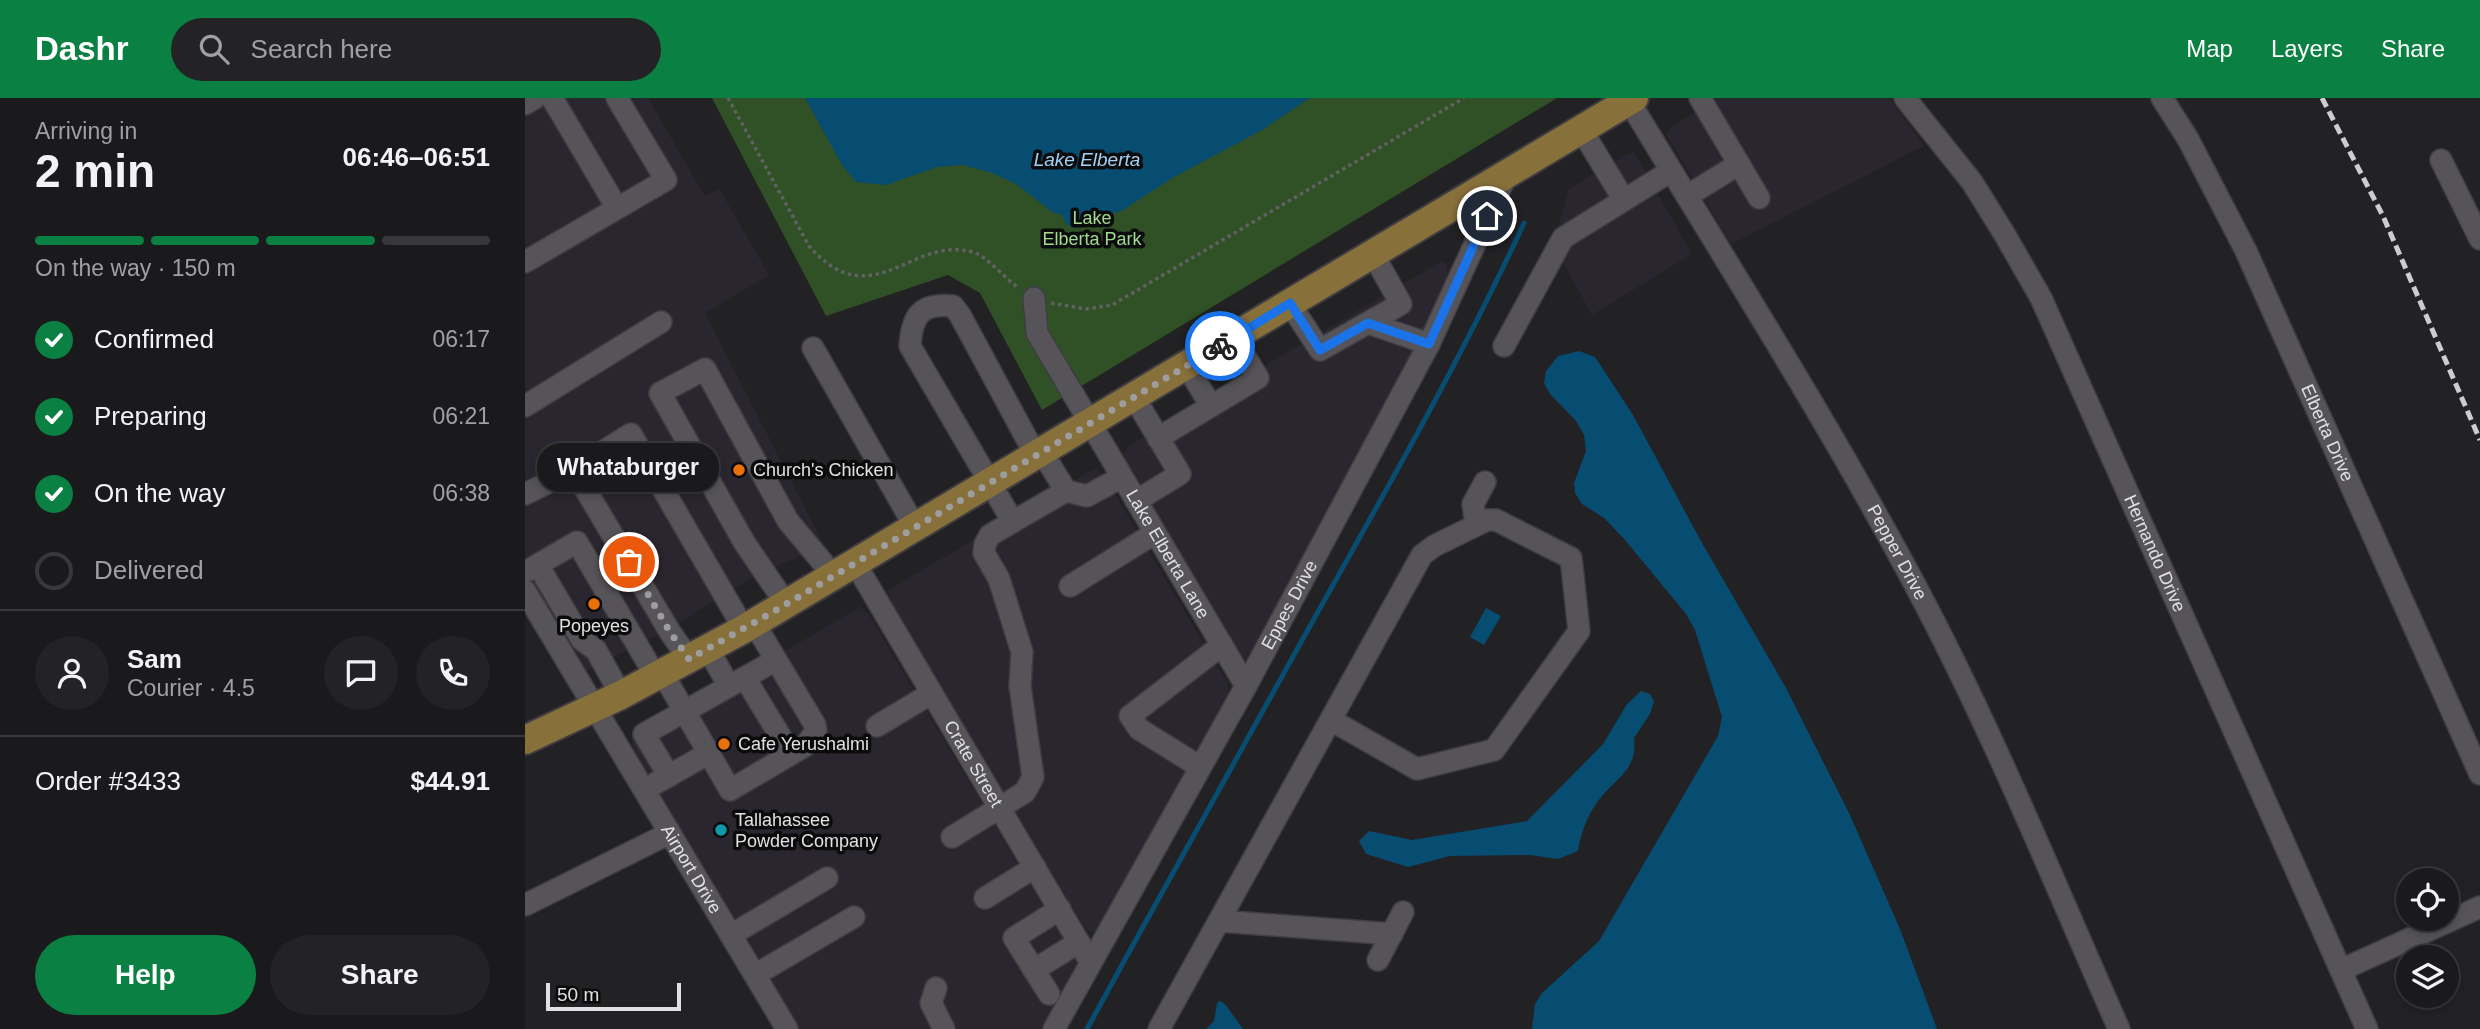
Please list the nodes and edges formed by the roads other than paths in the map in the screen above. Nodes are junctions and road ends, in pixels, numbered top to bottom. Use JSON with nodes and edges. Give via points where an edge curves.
{"nodes":[{"id":1,"x":535,"y":98,"type":"edge"},
{"id":2,"x":551,"y":98,"type":"edge"},
{"id":3,"x":617,"y":98,"type":"edge"},
{"id":4,"x":1700,"y":98,"type":"edge"},
{"id":5,"x":1905,"y":98,"type":"edge"},
{"id":6,"x":2162,"y":98,"type":"edge"},
{"id":7,"x":1631,"y":99,"type":"edge"},
{"id":8,"x":525,"y":104,"type":"edge"},
{"id":9,"x":1581,"y":129,"type":"junction"},
{"id":10,"x":2441,"y":160,"type":"dead end"},
{"id":11,"x":1739,"y":164,"type":"junction"},
{"id":12,"x":1671,"y":171,"type":"junction"},
{"id":13,"x":1507,"y":174,"type":"junction"},
{"id":14,"x":1686,"y":196,"type":"junction"},
{"id":15,"x":1759,"y":198,"type":"dead end"},
{"id":16,"x":1624,"y":200,"type":"junction"},
{"id":17,"x":617,"y":208,"type":"junction"},
{"id":18,"x":2477,"y":227,"type":"edge"},
{"id":19,"x":1373,"y":254,"type":"junction"},
{"id":20,"x":525,"y":262,"type":"edge"},
{"id":21,"x":1034,"y":298,"type":"road end"},
{"id":22,"x":1290,"y":303,"type":"junction"},
{"id":23,"x":661,"y":322,"type":"dead end"},
{"id":24,"x":1368,"y":323,"type":"junction"},
{"id":25,"x":1234,"y":338,"type":"junction"},
{"id":26,"x":1429,"y":344,"type":"junction"},
{"id":27,"x":1504,"y":346,"type":"dead end"},
{"id":28,"x":813,"y":348,"type":"dead end"},
{"id":29,"x":1187,"y":366,"type":"junction"},
{"id":30,"x":1134,"y":397,"type":"junction"},
{"id":31,"x":525,"y":406,"type":"edge"},
{"id":32,"x":1212,"y":406,"type":"junction"},
{"id":33,"x":1090,"y":424,"type":"junction"},
{"id":34,"x":1158,"y":438,"type":"junction"},
{"id":35,"x":1039,"y":454,"type":"junction"},
{"id":36,"x":574,"y":470,"type":"junction"},
{"id":37,"x":1122,"y":477,"type":"junction"},
{"id":38,"x":1485,"y":482,"type":"dead end"},
{"id":39,"x":990,"y":483,"type":"junction"},
{"id":40,"x":1066,"y":491,"type":"junction"},
{"id":41,"x":525,"y":494,"type":"edge"},
{"id":42,"x":1136,"y":501,"type":"junction"},
{"id":43,"x":1013,"y":522,"type":"junction"},
{"id":44,"x":1476,"y":525,"type":"junction"},
{"id":45,"x":915,"y":527,"type":"junction"},
{"id":46,"x":1155,"y":533,"type":"junction"},
{"id":47,"x":531,"y":569,"type":"edge"},
{"id":48,"x":844,"y":569,"type":"junction"},
{"id":49,"x":1070,"y":586,"type":"dead end"},
{"id":50,"x":525,"y":591,"type":"edge"},
{"id":51,"x":786,"y":604,"type":"junction"},
{"id":52,"x":749,"y":626,"type":"junction"},
{"id":53,"x":629,"y":632,"type":"junction"},
{"id":54,"x":1222,"y":645,"type":"junction"},
{"id":55,"x":596,"y":650,"type":"junction"},
{"id":56,"x":699,"y":654,"type":"junction"},
{"id":57,"x":776,"y":660,"type":"junction"},
{"id":58,"x":660,"y":676,"type":"junction"},
{"id":59,"x":737,"y":682,"type":"junction"},
{"id":60,"x":1246,"y":686,"type":"junction"},
{"id":61,"x":932,"y":693,"type":"junction"},
{"id":62,"x":621,"y":695,"type":"junction"},
{"id":63,"x":595,"y":709,"type":"junction"},
{"id":64,"x":685,"y":711,"type":"junction"},
{"id":65,"x":1331,"y":719,"type":"junction"},
{"id":66,"x":877,"y":726,"type":"dead end"},
{"id":67,"x":525,"y":740,"type":"edge"},
{"id":68,"x":709,"y":753,"type":"junction"},
{"id":69,"x":791,"y":754,"type":"junction"},
{"id":70,"x":1200,"y":767,"type":"junction"},
{"id":71,"x":2480,"y":774,"type":"edge"},
{"id":72,"x":669,"y":776,"type":"junction"},
{"id":73,"x":644,"y":790,"type":"junction"},
{"id":74,"x":999,"y":807,"type":"junction"},
{"id":75,"x":670,"y":834,"type":"junction"},
{"id":76,"x":952,"y":837,"type":"dead end"},
{"id":77,"x":1035,"y":867,"type":"junction"},
{"id":78,"x":827,"y":877,"type":"dead end"},
{"id":79,"x":985,"y":898,"type":"dead end"},
{"id":80,"x":525,"y":905,"type":"edge"},
{"id":81,"x":2480,"y":907,"type":"edge"},
{"id":82,"x":1060,"y":909,"type":"junction"},
{"id":83,"x":1403,"y":912,"type":"dead end"},
{"id":84,"x":854,"y":918,"type":"dead end"},
{"id":85,"x":1219,"y":921,"type":"junction"},
{"id":86,"x":1392,"y":934,"type":"junction"},
{"id":87,"x":731,"y":935,"type":"junction"},
{"id":88,"x":1079,"y":942,"type":"junction"},
{"id":89,"x":1378,"y":960,"type":"dead end"},
{"id":90,"x":1091,"y":963,"type":"junction"},
{"id":91,"x":1034,"y":970,"type":"junction"},
{"id":92,"x":2341,"y":970,"type":"junction"},
{"id":93,"x":755,"y":975,"type":"junction"},
{"id":94,"x":936,"y":988,"type":"dead end"},
{"id":95,"x":1049,"y":994,"type":"dead end"},
{"id":96,"x":787,"y":1029,"type":"edge"},
{"id":97,"x":944,"y":1029,"type":"edge"},
{"id":98,"x":1054,"y":1029,"type":"edge"},
{"id":99,"x":1159,"y":1029,"type":"edge"},
{"id":100,"x":2119,"y":1029,"type":"edge"},
{"id":101,"x":2367,"y":1029,"type":"edge"}],
"edges":[{"from":1,"to":8,"type":"street"},
{"from":2,"to":17,"type":"street"},
{"from":3,"to":17,"type":"street","via":[[666,180]]},
{"from":4,"to":11,"type":"street"},
{"from":5,"to":92,"type":"street","name":"Hernando Drive","via":[[1972,182],[2041,298]]},
{"from":6,"to":71,"type":"street","name":"Elberta Drive","via":[[2246,251]]},
{"from":7,"to":9,"type":"main road"},
{"from":7,"to":12,"type":"street","name":"Pepper Drive"},
{"from":9,"to":13,"type":"main road"},
{"from":9,"to":16,"type":"street"},
{"from":10,"to":18,"type":"street"},
{"from":11,"to":14,"type":"street"},
{"from":11,"to":15,"type":"street"},
{"from":12,"to":14,"type":"street","name":"Pepper Drive"},
{"from":12,"to":16,"type":"street"},
{"from":13,"to":19,"type":"main road"},
{"from":13,"to":26,"type":"street","name":"Eppes Drive"},
{"from":14,"to":100,"type":"street","name":"Pepper Drive","via":[[1915,584]]},
{"from":16,"to":27,"type":"street","via":[[1563,238]]},
{"from":17,"to":20,"type":"street"},
{"from":19,"to":22,"type":"main road"},
{"from":19,"to":24,"type":"street","via":[[1401,304]]},
{"from":21,"to":33,"type":"street","name":"Lake Elberta Lane","via":[[1037,333]]},
{"from":22,"to":24,"type":"street","via":[[1320,350]]},
{"from":22,"to":25,"type":"main road"},
{"from":23,"to":31,"type":"street"},
{"from":24,"to":26,"type":"street"},
{"from":25,"to":29,"type":"main road"},
{"from":25,"to":32,"type":"street","via":[[1258,378]]},
{"from":26,"to":60,"type":"street","name":"Eppes Drive"},
{"from":28,"to":45,"type":"street"},
{"from":29,"to":30,"type":"main road"},
{"from":29,"to":32,"type":"street"},
{"from":30,"to":33,"type":"main road"},
{"from":30,"to":34,"type":"street"},
{"from":32,"to":34,"type":"street"},
{"from":33,"to":35,"type":"main road"},
{"from":33,"to":37,"type":"street","name":"Lake Elberta Lane"},
{"from":34,"to":42,"type":"street","via":[[1180,474]]},
{"from":35,"to":39,"type":"main road"},
{"from":35,"to":39,"type":"street","via":[[960,315],[953,306],[926,308],[911,326],[910,346]]},
{"from":35,"to":40,"type":"street"},
{"from":36,"to":41,"type":"street"},
{"from":36,"to":52,"type":"street","via":[[631,434]]},
{"from":36,"to":56,"type":"street","via":[[670,632]]},
{"from":37,"to":40,"type":"street","via":[[1087,496]]},
{"from":37,"to":42,"type":"street","name":"Lake Elberta Lane"},
{"from":38,"to":44,"type":"street","via":[[1473,504]]},
{"from":39,"to":43,"type":"street"},
{"from":39,"to":45,"type":"main road"},
{"from":40,"to":43,"type":"street"},
{"from":42,"to":46,"type":"street","name":"Lake Elberta Lane"},
{"from":43,"to":74,"type":"street","via":[[990,535],[984,553],[999,579],[1022,652],[1020,686],[1033,777],[1025,792]]},
{"from":44,"to":65,"type":"street","via":[[1422,555]]},
{"from":44,"to":65,"type":"street","via":[[1496,520],[1571,558],[1579,631],[1494,750],[1417,769]]},
{"from":45,"to":48,"type":"main road"},
{"from":46,"to":49,"type":"street"},
{"from":46,"to":54,"type":"street","name":"Lake Elberta Lane"},
{"from":47,"to":53,"type":"street","via":[[577,542]]},
{"from":47,"to":55,"type":"street","via":[[582,640]]},
{"from":48,"to":51,"type":"main road"},
{"from":48,"to":51,"type":"street","name":"Crate Street","via":[[788,521],[705,369],[660,393],[738,531]]},
{"from":48,"to":61,"type":"street","name":"Crate Street"},
{"from":50,"to":63,"type":"street","name":"Airport Drive"},
{"from":51,"to":52,"type":"main road"},
{"from":52,"to":56,"type":"main road"},
{"from":52,"to":57,"type":"street"},
{"from":53,"to":55,"type":"street"},
{"from":53,"to":58,"type":"street"},
{"from":54,"to":60,"type":"street","name":"Lake Elberta Lane"},
{"from":54,"to":70,"type":"street","via":[[1130,716],[1139,729]]},
{"from":55,"to":62,"type":"street"},
{"from":56,"to":58,"type":"main road"},
{"from":56,"to":59,"type":"street"},
{"from":57,"to":59,"type":"street"},
{"from":57,"to":69,"type":"street","via":[[816,731]]},
{"from":58,"to":62,"type":"main road"},
{"from":58,"to":64,"type":"street"},
{"from":59,"to":64,"type":"street"},
{"from":59,"to":69,"type":"street"},
{"from":60,"to":70,"type":"street","name":"Eppes Drive"},
{"from":61,"to":66,"type":"street"},
{"from":61,"to":74,"type":"street","name":"Crate Street"},
{"from":62,"to":63,"type":"main road"},
{"from":63,"to":67,"type":"main road"},
{"from":63,"to":73,"type":"street","name":"Airport Drive"},
{"from":64,"to":68,"type":"street"},
{"from":64,"to":72,"type":"street","via":[[644,734]]},
{"from":65,"to":85,"type":"street"},
{"from":68,"to":69,"type":"street","via":[[730,790]]},
{"from":68,"to":72,"type":"street"},
{"from":70,"to":90,"type":"street","name":"Eppes Drive"},
{"from":72,"to":73,"type":"street"},
{"from":73,"to":75,"type":"street","name":"Airport Drive"},
{"from":74,"to":76,"type":"street"},
{"from":74,"to":77,"type":"street","name":"Crate Street"},
{"from":75,"to":80,"type":"street"},
{"from":75,"to":87,"type":"street","name":"Airport Drive"},
{"from":77,"to":79,"type":"street"},
{"from":77,"to":82,"type":"street","name":"Crate Street"},
{"from":78,"to":87,"type":"street"},
{"from":81,"to":92,"type":"street"},
{"from":82,"to":88,"type":"street","name":"Crate Street"},
{"from":82,"to":91,"type":"street","via":[[1014,938]]},
{"from":83,"to":86,"type":"street"},
{"from":84,"to":93,"type":"street"},
{"from":85,"to":86,"type":"street"},
{"from":85,"to":99,"type":"street"},
{"from":86,"to":89,"type":"street"},
{"from":87,"to":93,"type":"street","name":"Airport Drive"},
{"from":88,"to":90,"type":"street","name":"Crate Street"},
{"from":88,"to":91,"type":"street"},
{"from":90,"to":98,"type":"street","name":"Eppes Drive"},
{"from":91,"to":95,"type":"street"},
{"from":92,"to":101,"type":"street","name":"Hernando Drive"},
{"from":93,"to":96,"type":"street","name":"Airport Drive"},
{"from":94,"to":97,"type":"street","via":[[931,1003]]}]}
